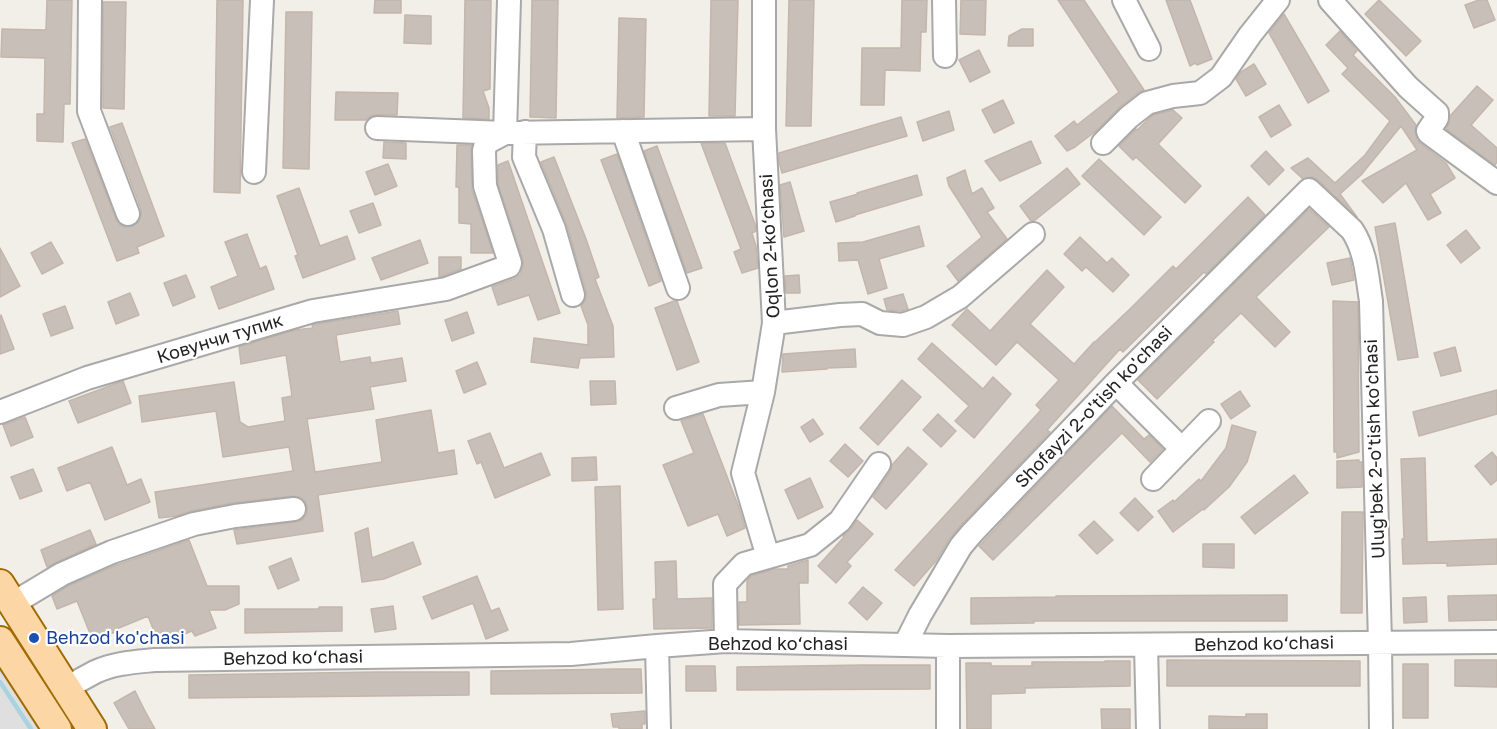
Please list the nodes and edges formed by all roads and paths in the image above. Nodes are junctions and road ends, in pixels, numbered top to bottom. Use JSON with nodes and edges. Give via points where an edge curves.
{"nodes":[{"id":1,"x":90,"y":0,"type":"edge"},
{"id":2,"x":262,"y":0,"type":"edge"},
{"id":3,"x":508,"y":0,"type":"edge"},
{"id":4,"x":764,"y":0,"type":"edge"},
{"id":5,"x":944,"y":0,"type":"edge"},
{"id":6,"x":1124,"y":0,"type":"edge"},
{"id":7,"x":1278,"y":0,"type":"edge"},
{"id":8,"x":1330,"y":0,"type":"edge"},
{"id":9,"x":1149,"y":49,"type":"dead end"},
{"id":10,"x":945,"y":56,"type":"dead end"},
{"id":11,"x":377,"y":128,"type":"dead end"},
{"id":12,"x":764,"y":129,"type":"junction"},
{"id":13,"x":623,"y":131,"type":"junction"},
{"id":14,"x":515,"y":133,"type":"junction"},
{"id":15,"x":1103,"y":143,"type":"dead end"},
{"id":16,"x":254,"y":172,"type":"dead end"},
{"id":17,"x":1497,"y":183,"type":"edge"},
{"id":18,"x":1309,"y":190,"type":"joint"},
{"id":19,"x":128,"y":214,"type":"dead end"},
{"id":20,"x":1033,"y":234,"type":"dead end"},
{"id":21,"x":678,"y":288,"type":"dead end"},
{"id":22,"x":573,"y":295,"type":"dead end"},
{"id":23,"x":774,"y":323,"type":"junction"},
{"id":24,"x":1116,"y":383,"type":"junction"},
{"id":25,"x":763,"y":392,"type":"junction"},
{"id":26,"x":676,"y":408,"type":"dead end"},
{"id":27,"x":0,"y":412,"type":"edge"},
{"id":28,"x":1209,"y":421,"type":"dead end"},
{"id":29,"x":1182,"y":449,"type":"junction"},
{"id":30,"x":879,"y":464,"type":"dead end"},
{"id":31,"x":1153,"y":479,"type":"dead end"},
{"id":32,"x":294,"y":509,"type":"dead end"},
{"id":33,"x":768,"y":557,"type":"junction"},
{"id":34,"x":6,"y":594,"type":"edge"},
{"id":35,"x":0,"y":641,"type":"edge"},
{"id":36,"x":726,"y":641,"type":"junction"},
{"id":37,"x":1497,"y":642,"type":"edge"},
{"id":38,"x":1380,"y":643,"type":"junction"},
{"id":39,"x":905,"y":645,"type":"junction"},
{"id":40,"x":1146,"y":645,"type":"junction"},
{"id":41,"x":657,"y":646,"type":"junction"},
{"id":42,"x":948,"y":646,"type":"junction"},
{"id":43,"x":66,"y":689,"type":"junction"},
{"id":44,"x":57,"y":729,"type":"edge"},
{"id":45,"x":92,"y":729,"type":"edge"},
{"id":46,"x":659,"y":729,"type":"edge"},
{"id":47,"x":948,"y":729,"type":"edge"},
{"id":48,"x":1148,"y":729,"type":"edge"},
{"id":49,"x":1381,"y":729,"type":"edge"}],
"edges":[{"from":1,"to":19,"type":"street","via":[[89,111]]},
{"from":2,"to":16,"type":"street"},
{"from":3,"to":14,"type":"street"},
{"from":4,"to":12,"type":"street","name":"Oqlon 2-ko‘chasi"},
{"from":5,"to":10,"type":"street"},
{"from":6,"to":9,"type":"street"},
{"from":7,"to":15,"type":"street","via":[[1221,77],[1200,93],[1147,103]]},
{"from":8,"to":17,"type":"street","via":[[1408,87],[1437,113],[1429,133]]},
{"from":11,"to":14,"type":"street"},
{"from":12,"to":13,"type":"street"},
{"from":12,"to":23,"type":"street","name":"Oqlon 2-ko‘chasi"},
{"from":13,"to":14,"type":"street"},
{"from":13,"to":21,"type":"street"},
{"from":14,"to":22,"type":"street","via":[[554,229]]},
{"from":14,"to":27,"type":"street","name":"Ковунчи тупик","via":[[484,146],[485,186],[509,266],[446,289],[313,311],[87,378]]},
{"from":18,"to":24,"type":"street","name":"Shofayzi 2-o'tish ko'chasi"},
{"from":18,"to":38,"type":"street","name":"Ulug'bek 2-o'tish ko'chasi","via":[[1357,237],[1371,301]]},
{"from":20,"to":23,"type":"street","via":[[960,297],[903,325],[880,323],[862,314]]},
{"from":23,"to":25,"type":"street","name":"Oqlon 2-ko‘chasi"},
{"from":24,"to":29,"type":"street"},
{"from":24,"to":39,"type":"street","name":"Shofayzi 2-o'tish ko'chasi","via":[[961,546]]},
{"from":25,"to":26,"type":"street","via":[[719,395]]},
{"from":25,"to":33,"type":"street","name":"Oqlon 2-ko‘chasi","via":[[743,473]]},
{"from":28,"to":29,"type":"street"},
{"from":29,"to":31,"type":"street"},
{"from":30,"to":33,"type":"street","via":[[840,521],[810,545]]},
{"from":32,"to":34,"type":"street","via":[[194,524]]},
{"from":33,"to":36,"type":"street","via":[[744,564],[725,584]]},
{"from":34,"to":43,"type":"main road"},
{"from":35,"to":44,"type":"main road"},
{"from":36,"to":39,"type":"street","name":"Behzod ko‘chasi"},
{"from":36,"to":41,"type":"street","name":"Behzod ko‘chasi"},
{"from":37,"to":38,"type":"street","name":"Behzod ko‘chasi"},
{"from":38,"to":40,"type":"street","name":"Behzod ko‘chasi"},
{"from":38,"to":49,"type":"street","name":"Ulug'bek 2-o'tish ko'chasi"},
{"from":39,"to":42,"type":"street","name":"Behzod ko‘chasi"},
{"from":40,"to":42,"type":"street","name":"Behzod ko‘chasi"},
{"from":40,"to":48,"type":"street"},
{"from":41,"to":43,"type":"street","name":"Behzod ko‘chasi","via":[[571,654],[138,661],[96,672]]},
{"from":41,"to":46,"type":"street"},
{"from":42,"to":47,"type":"street"},
{"from":43,"to":45,"type":"main road"}]}
